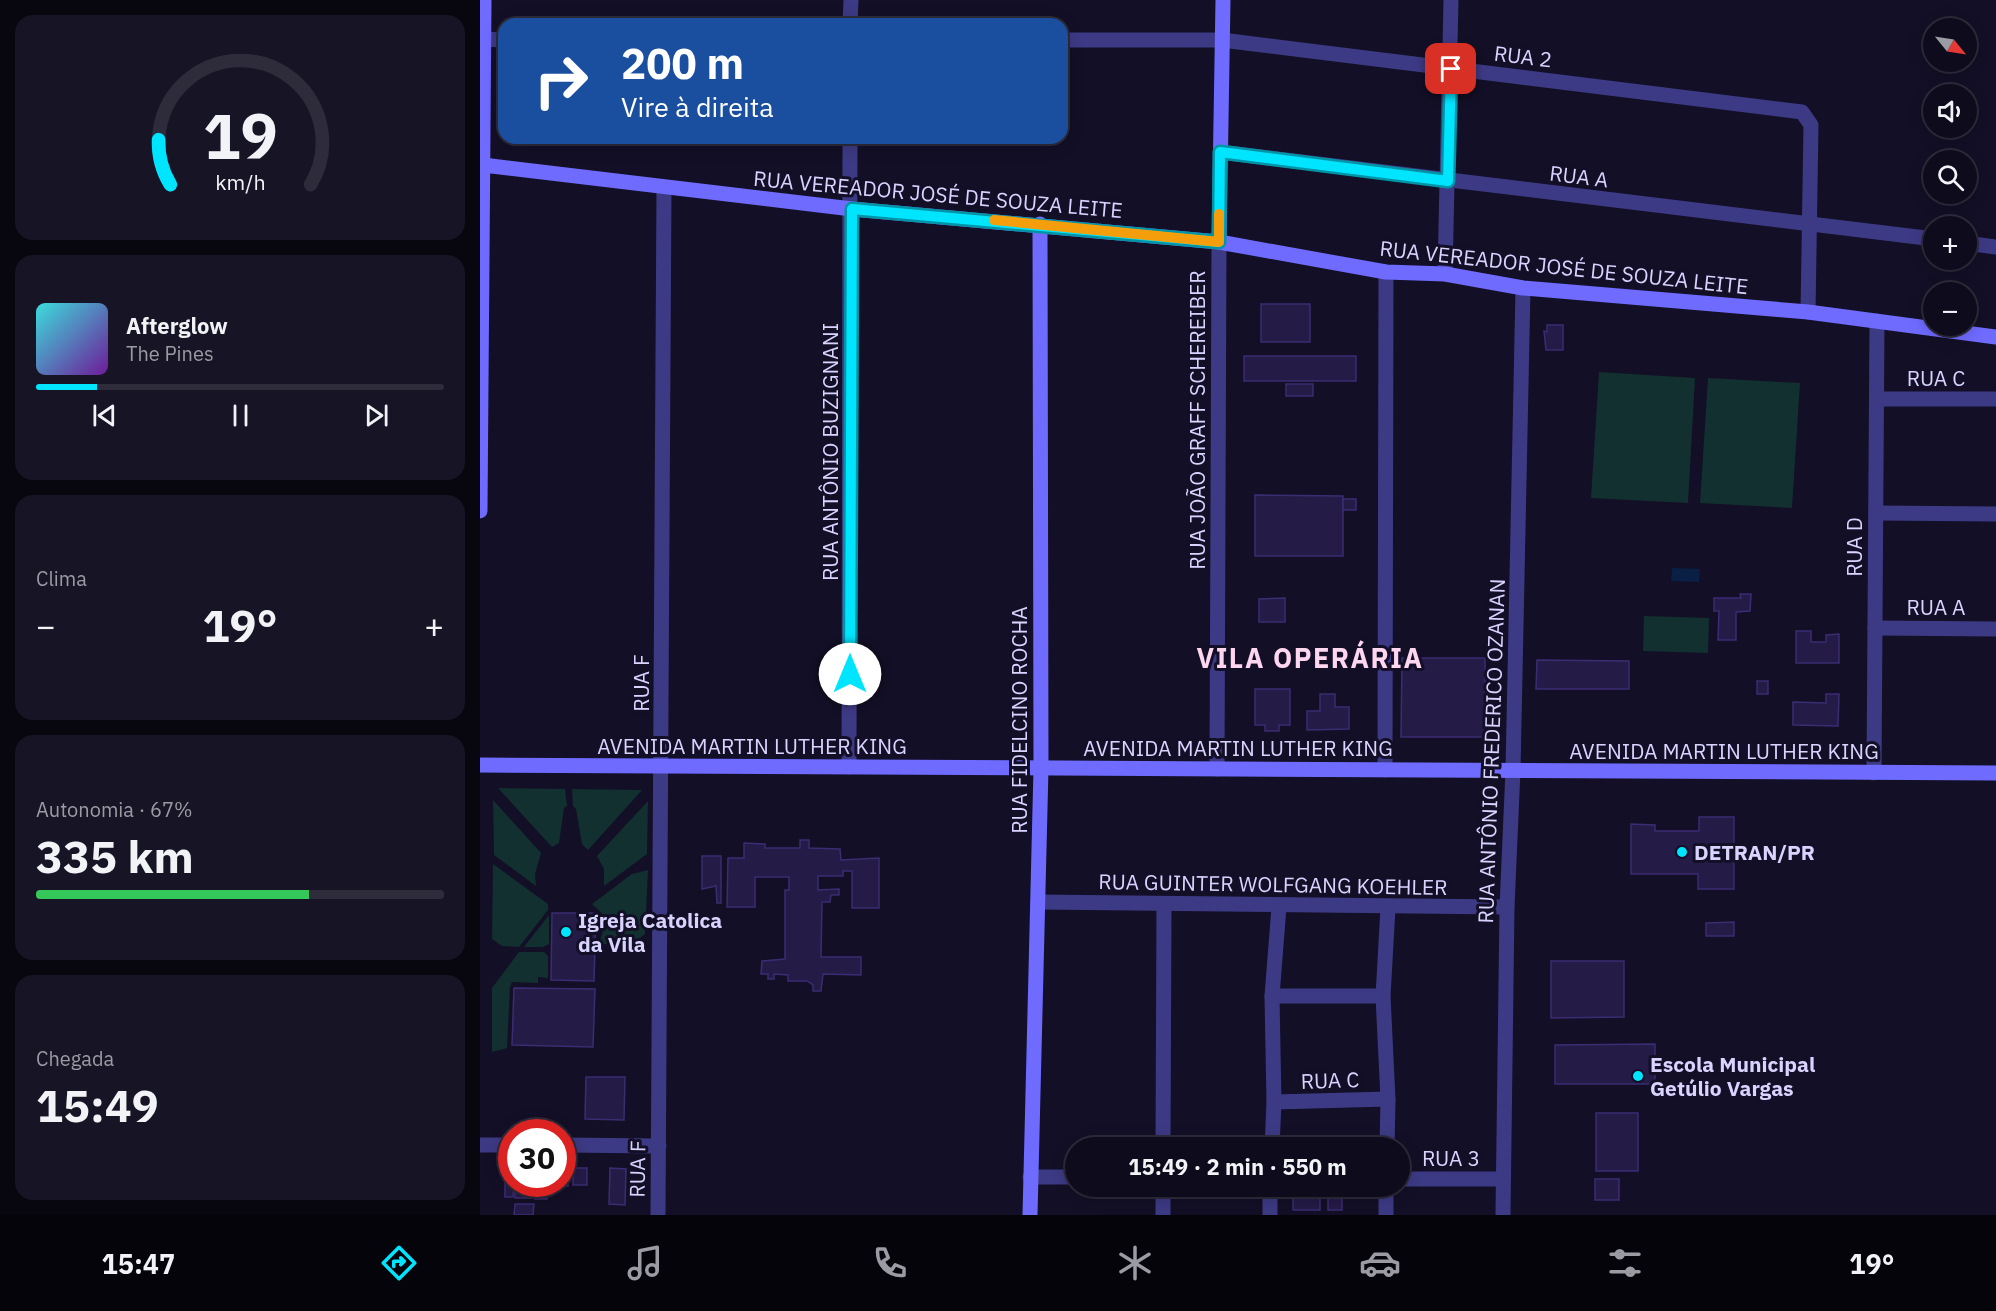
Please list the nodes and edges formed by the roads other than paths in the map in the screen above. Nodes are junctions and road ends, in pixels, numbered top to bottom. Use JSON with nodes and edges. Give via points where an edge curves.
{"nodes":[{"id":1,"x":484,"y":0,"type":"edge"},
{"id":2,"x":851,"y":0,"type":"edge"},
{"id":3,"x":1223,"y":0,"type":"edge"},
{"id":4,"x":1451,"y":0,"type":"edge"},
{"id":5,"x":850,"y":18,"type":"edge"},
{"id":6,"x":482,"y":39,"type":"edge"},
{"id":7,"x":498,"y":39,"type":"edge"},
{"id":8,"x":1068,"y":40,"type":"edge"},
{"id":9,"x":1222,"y":40,"type":"junction"},
{"id":10,"x":1451,"y":69,"type":"junction"},
{"id":11,"x":850,"y":144,"type":"edge"},
{"id":12,"x":1220,"y":152,"type":"junction"},
{"id":13,"x":483,"y":165,"type":"junction"},
{"id":14,"x":1448,"y":181,"type":"junction"},
{"id":15,"x":664,"y":188,"type":"junction"},
{"id":16,"x":480,"y":194,"type":"edge"},
{"id":17,"x":852,"y":209,"type":"junction"},
{"id":18,"x":1040,"y":224,"type":"junction"},
{"id":19,"x":1810,"y":224,"type":"junction"},
{"id":20,"x":1923,"y":238,"type":"edge"},
{"id":21,"x":1219,"y":242,"type":"junction"},
{"id":22,"x":1977,"y":244,"type":"edge"},
{"id":23,"x":1996,"y":247,"type":"edge"},
{"id":24,"x":1386,"y":272,"type":"junction"},
{"id":25,"x":1445,"y":274,"type":"junction"},
{"id":26,"x":1523,"y":288,"type":"junction"},
{"id":27,"x":1808,"y":312,"type":"junction"},
{"id":28,"x":1877,"y":321,"type":"junction"},
{"id":29,"x":1996,"y":337,"type":"edge"},
{"id":30,"x":1876,"y":399,"type":"junction"},
{"id":31,"x":1996,"y":399,"type":"edge"},
{"id":32,"x":480,"y":512,"type":"edge"},
{"id":33,"x":1876,"y":513,"type":"junction"},
{"id":34,"x":1996,"y":514,"type":"edge"},
{"id":35,"x":1875,"y":628,"type":"junction"},
{"id":36,"x":1996,"y":629,"type":"edge"},
{"id":37,"x":480,"y":765,"type":"edge"},
{"id":38,"x":662,"y":766,"type":"junction"},
{"id":39,"x":849,"y":767,"type":"junction"},
{"id":40,"x":1041,"y":768,"type":"junction"},
{"id":41,"x":1217,"y":769,"type":"junction"},
{"id":42,"x":1385,"y":770,"type":"junction"},
{"id":43,"x":1513,"y":771,"type":"junction"},
{"id":44,"x":1874,"y":773,"type":"junction"},
{"id":45,"x":1996,"y":773,"type":"edge"},
{"id":46,"x":1038,"y":902,"type":"junction"},
{"id":47,"x":1164,"y":905,"type":"junction"},
{"id":48,"x":1279,"y":907,"type":"junction"},
{"id":49,"x":1507,"y":907,"type":"junction"},
{"id":50,"x":1388,"y":908,"type":"junction"},
{"id":51,"x":1272,"y":996,"type":"junction"},
{"id":52,"x":1383,"y":996,"type":"junction"},
{"id":53,"x":1388,"y":1099,"type":"junction"},
{"id":54,"x":1274,"y":1102,"type":"junction"},
{"id":55,"x":1163,"y":1137,"type":"edge"},
{"id":56,"x":1272,"y":1137,"type":"edge"},
{"id":57,"x":1387,"y":1137,"type":"edge"},
{"id":58,"x":480,"y":1144,"type":"edge"},
{"id":59,"x":498,"y":1145,"type":"edge"},
{"id":60,"x":576,"y":1145,"type":"edge"},
{"id":61,"x":659,"y":1146,"type":"junction"},
{"id":62,"x":1030,"y":1177,"type":"junction"},
{"id":63,"x":1065,"y":1177,"type":"edge"},
{"id":64,"x":1410,"y":1179,"type":"edge"},
{"id":65,"x":1503,"y":1179,"type":"junction"},
{"id":66,"x":1163,"y":1197,"type":"edge"},
{"id":67,"x":1270,"y":1197,"type":"edge"},
{"id":68,"x":1386,"y":1197,"type":"edge"},
{"id":69,"x":658,"y":1215,"type":"edge"},
{"id":70,"x":1030,"y":1215,"type":"edge"},
{"id":71,"x":1163,"y":1215,"type":"edge"},
{"id":72,"x":1270,"y":1215,"type":"edge"},
{"id":73,"x":1386,"y":1215,"type":"edge"},
{"id":74,"x":1503,"y":1215,"type":"edge"}],
"edges":[{"from":1,"to":6,"type":"street"},
{"from":2,"to":5,"type":"street"},
{"from":3,"to":9,"type":"street","name":"RUA JOÃO GRAFF SCHEREIBER"},
{"from":4,"to":10,"type":"street"},
{"from":6,"to":7,"type":"street"},
{"from":6,"to":13,"type":"street"},
{"from":8,"to":9,"type":"street"},
{"from":9,"to":10,"type":"street","name":"RUA 2"},
{"from":9,"to":12,"type":"street","name":"RUA JOÃO GRAFF SCHEREIBER"},
{"from":10,"to":14,"type":"street"},
{"from":10,"to":19,"type":"street","name":"RUA 2","via":[[1802,112],[1811,125]]},
{"from":11,"to":17,"type":"street","name":"RUA ANTÔNIO BUZIGNANI"},
{"from":12,"to":14,"type":"street","name":"RUA A"},
{"from":12,"to":21,"type":"street","name":"RUA JOÃO GRAFF SCHEREIBER"},
{"from":13,"to":15,"type":"street","name":"RUA VEREADOR JOSÉ DE SOUZA LEITE"},
{"from":13,"to":16,"type":"street"},
{"from":14,"to":19,"type":"street","name":"RUA A"},
{"from":14,"to":25,"type":"street"},
{"from":15,"to":17,"type":"street","name":"RUA VEREADOR JOSÉ DE SOUZA LEITE"},
{"from":15,"to":38,"type":"street","name":"RUA F"},
{"from":16,"to":32,"type":"street"},
{"from":17,"to":18,"type":"street","name":"RUA VEREADOR JOSÉ DE SOUZA LEITE"},
{"from":17,"to":39,"type":"street","name":"RUA ANTÔNIO BUZIGNANI"},
{"from":18,"to":21,"type":"street","name":"RUA VEREADOR JOSÉ DE SOUZA LEITE"},
{"from":18,"to":40,"type":"street","name":"RUA FIDELCINO ROCHA"},
{"from":19,"to":20,"type":"street","name":"RUA A"},
{"from":19,"to":27,"type":"street"},
{"from":21,"to":24,"type":"street","name":"RUA VEREADOR JOSÉ DE SOUZA LEITE"},
{"from":21,"to":41,"type":"street","name":"RUA JOÃO GRAFF SCHEREIBER"},
{"from":22,"to":23,"type":"street"},
{"from":24,"to":25,"type":"street","name":"RUA VEREADOR JOSÉ DE SOUZA LEITE"},
{"from":24,"to":42,"type":"street"},
{"from":25,"to":26,"type":"street","name":"RUA VEREADOR JOSÉ DE SOUZA LEITE"},
{"from":26,"to":27,"type":"street","name":"RUA VEREADOR JOSÉ DE SOUZA LEITE"},
{"from":26,"to":43,"type":"street","name":"RUA ANTÔNIO FREDERICO OZANAN"},
{"from":27,"to":28,"type":"street","name":"RUA VEREADOR JOSÉ DE SOUZA LEITE"},
{"from":28,"to":29,"type":"street","name":"RUA VEREADOR JOSÉ DE SOUZA LEITE"},
{"from":28,"to":30,"type":"street","name":"RUA D"},
{"from":30,"to":31,"type":"street","name":"RUA C"},
{"from":30,"to":33,"type":"street","name":"RUA D"},
{"from":33,"to":34,"type":"street"},
{"from":33,"to":35,"type":"street","name":"RUA D"},
{"from":35,"to":36,"type":"street","name":"RUA A"},
{"from":35,"to":44,"type":"street","name":"RUA D"},
{"from":37,"to":38,"type":"street","name":"AVENIDA MARTIN LUTHER KING"},
{"from":38,"to":39,"type":"street","name":"AVENIDA MARTIN LUTHER KING"},
{"from":38,"to":61,"type":"street","name":"RUA F"},
{"from":39,"to":40,"type":"street","name":"AVENIDA MARTIN LUTHER KING"},
{"from":40,"to":41,"type":"street","name":"AVENIDA MARTIN LUTHER KING"},
{"from":40,"to":46,"type":"street","name":"RUA FIDELCINO ROCHA"},
{"from":41,"to":42,"type":"street","name":"AVENIDA MARTIN LUTHER KING"},
{"from":42,"to":43,"type":"street","name":"AVENIDA MARTIN LUTHER KING"},
{"from":43,"to":44,"type":"street","name":"AVENIDA MARTIN LUTHER KING"},
{"from":43,"to":49,"type":"street","name":"RUA ANTÔNIO FREDERICO OZANAN"},
{"from":44,"to":45,"type":"street","name":"AVENIDA MARTIN LUTHER KING"},
{"from":46,"to":47,"type":"street","name":"RUA GUINTER WOLFGANG KOEHLER"},
{"from":46,"to":62,"type":"street","name":"RUA FIDELCINO ROCHA"},
{"from":47,"to":48,"type":"street","name":"RUA GUINTER WOLFGANG KOEHLER"},
{"from":47,"to":55,"type":"street"},
{"from":48,"to":50,"type":"street","name":"RUA GUINTER WOLFGANG KOEHLER"},
{"from":48,"to":51,"type":"street"},
{"from":49,"to":50,"type":"street","name":"RUA GUINTER WOLFGANG KOEHLER"},
{"from":49,"to":65,"type":"street","name":"RUA ANTÔNIO FREDERICO OZANAN"},
{"from":50,"to":52,"type":"street"},
{"from":51,"to":52,"type":"street"},
{"from":51,"to":54,"type":"street"},
{"from":52,"to":53,"type":"street"},
{"from":53,"to":54,"type":"street","name":"RUA C"},
{"from":53,"to":57,"type":"street"},
{"from":54,"to":56,"type":"street"},
{"from":58,"to":59,"type":"street"},
{"from":60,"to":61,"type":"street"},
{"from":61,"to":69,"type":"street","name":"RUA F"},
{"from":62,"to":63,"type":"street"},
{"from":62,"to":70,"type":"street","name":"RUA FIDELCINO ROCHA"},
{"from":64,"to":65,"type":"street","name":"RUA 3"},
{"from":65,"to":74,"type":"street","name":"RUA ANTÔNIO FREDERICO OZANAN"},
{"from":66,"to":71,"type":"street"},
{"from":67,"to":72,"type":"street"},
{"from":68,"to":73,"type":"street"}]}
